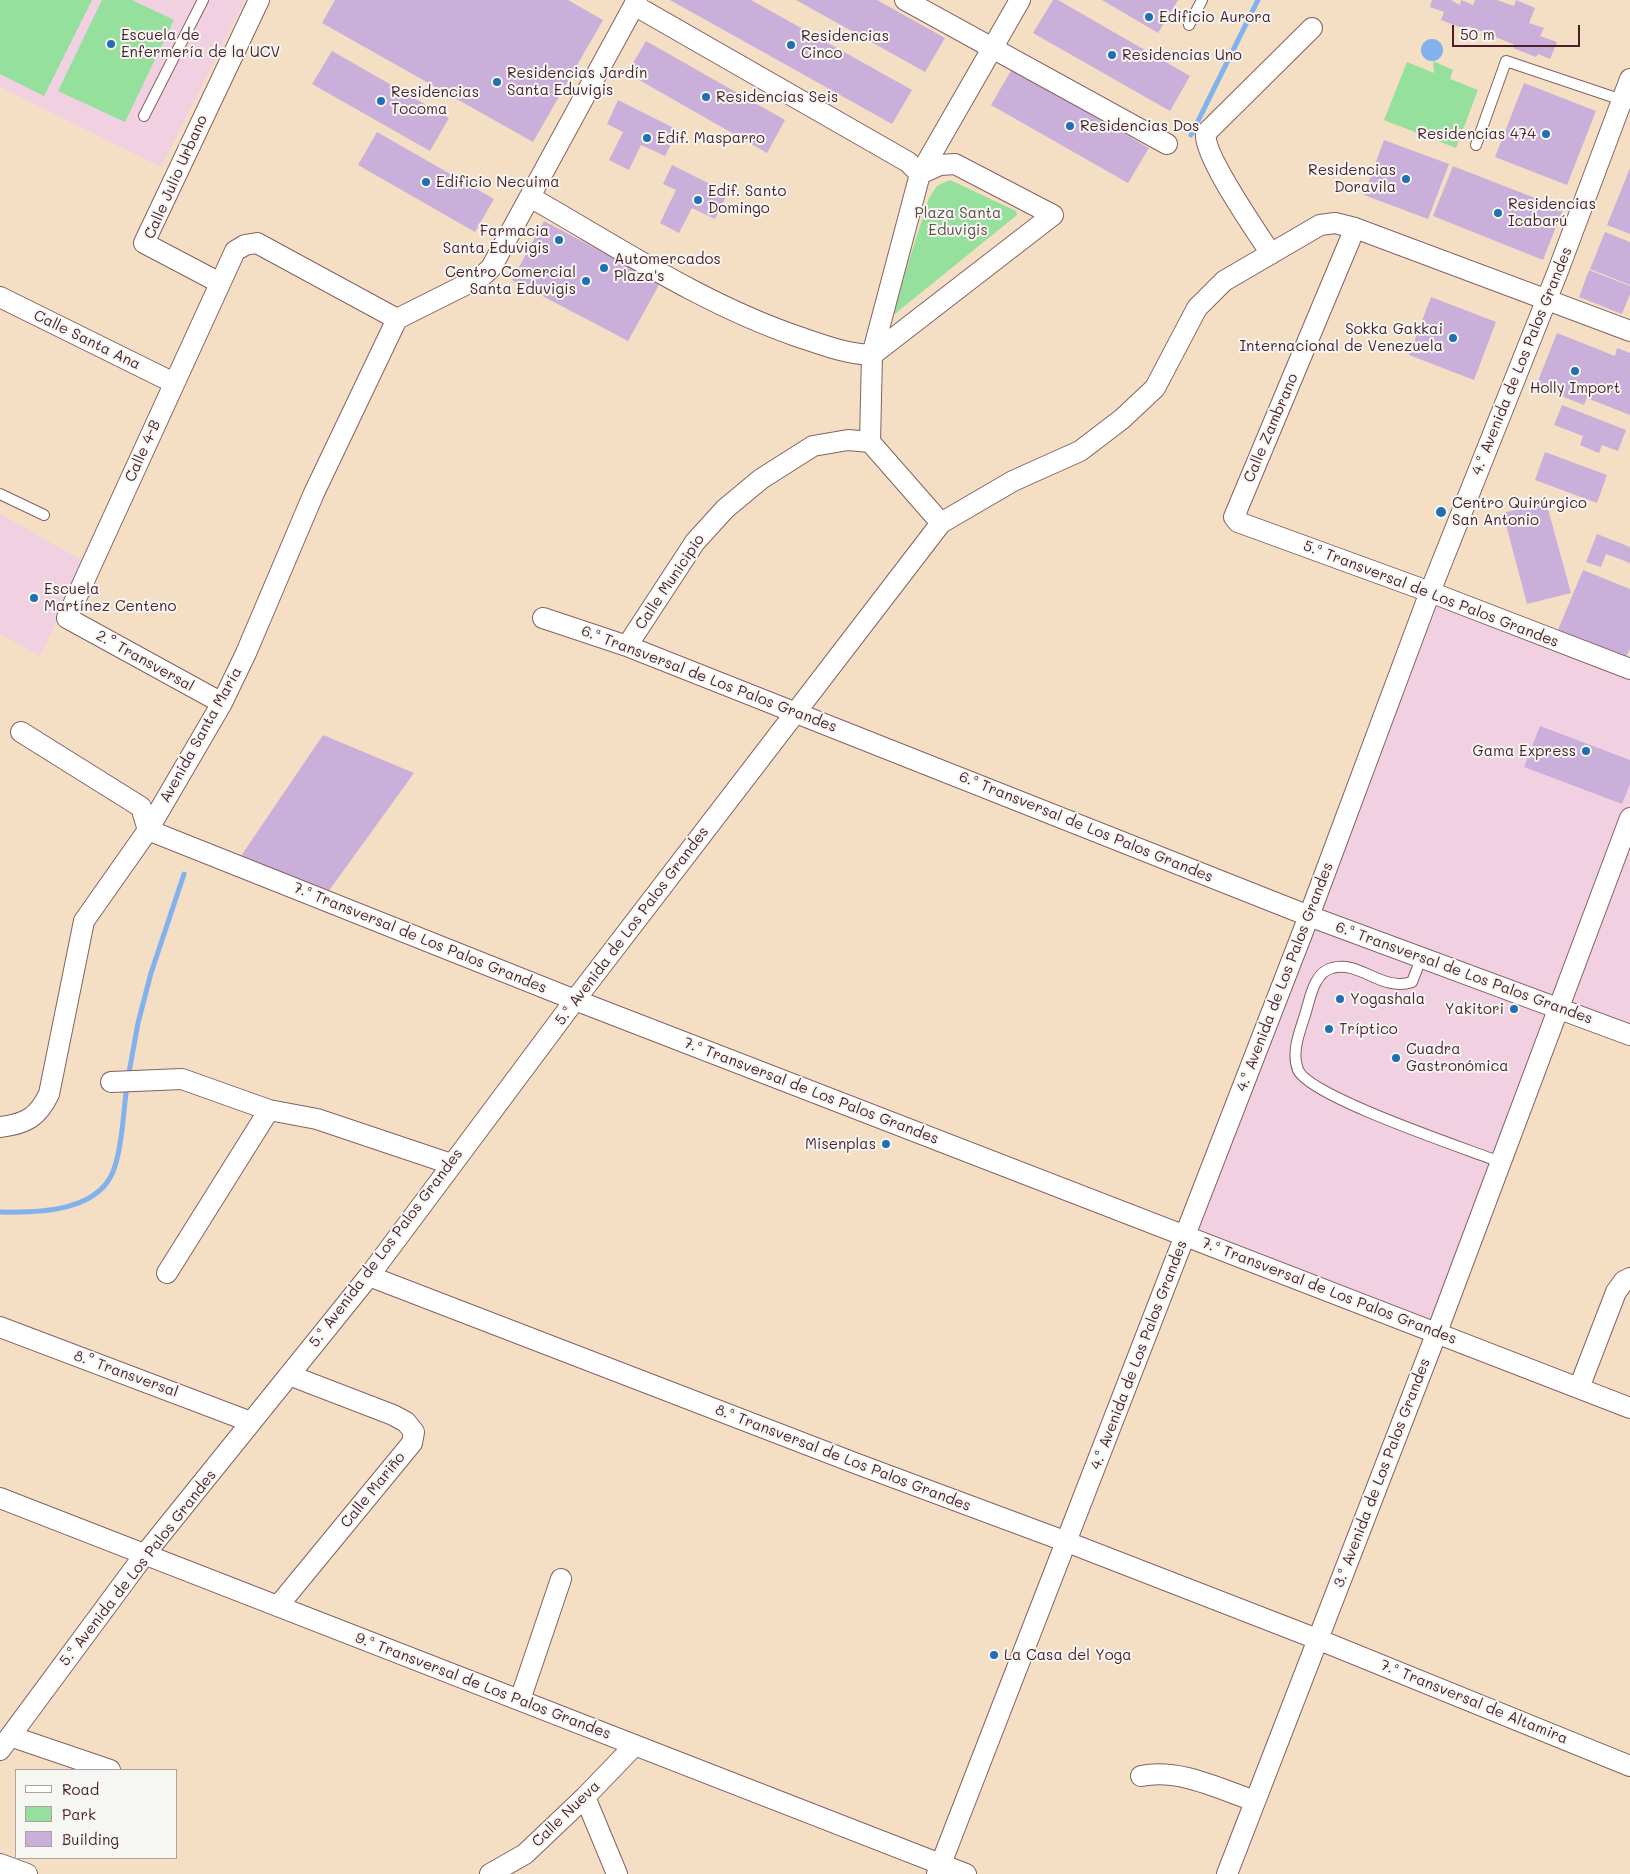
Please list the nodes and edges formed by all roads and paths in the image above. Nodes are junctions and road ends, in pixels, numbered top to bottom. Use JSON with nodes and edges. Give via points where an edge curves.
{"nodes":[{"id":1,"x":259,"y":0,"type":"edge"},
{"id":2,"x":905,"y":0,"type":"edge"},
{"id":3,"x":1020,"y":0,"type":"edge"},
{"id":4,"x":1202,"y":0,"type":"edge"},
{"id":5,"x":199,"y":1,"type":"edge"},
{"id":6,"x":635,"y":3,"type":"edge"},
{"id":7,"x":1189,"y":25,"type":"dead end"},
{"id":8,"x":1312,"y":28,"type":"dead end"},
{"id":9,"x":992,"y":49,"type":"junction"},
{"id":10,"x":1630,"y":79,"type":"edge"},
{"id":11,"x":1622,"y":100,"type":"junction"},
{"id":12,"x":144,"y":116,"type":"dead end"},
{"id":13,"x":1166,"y":144,"type":"dead end"},
{"id":14,"x":1476,"y":145,"type":"dead end"},
{"id":15,"x":920,"y":174,"type":"junction"},
{"id":16,"x":530,"y":197,"type":"junction"},
{"id":17,"x":1355,"y":228,"type":"junction"},
{"id":18,"x":1270,"y":254,"type":"junction"},
{"id":19,"x":220,"y":283,"type":"junction"},
{"id":20,"x":0,"y":297,"type":"edge"},
{"id":21,"x":1547,"y":299,"type":"junction"},
{"id":22,"x":397,"y":319,"type":"junction"},
{"id":23,"x":1630,"y":331,"type":"edge"},
{"id":24,"x":872,"y":355,"type":"junction"},
{"id":25,"x":174,"y":383,"type":"junction"},
{"id":26,"x":870,"y":442,"type":"junction"},
{"id":27,"x":0,"y":494,"type":"edge"},
{"id":28,"x":44,"y":515,"type":"dead end"},
{"id":29,"x":1234,"y":517,"type":"joint"},
{"id":30,"x":941,"y":523,"type":"junction"},
{"id":31,"x":1430,"y":592,"type":"junction"},
{"id":32,"x":67,"y":618,"type":"joint"},
{"id":33,"x":542,"y":618,"type":"dead end"},
{"id":34,"x":627,"y":646,"type":"junction"},
{"id":35,"x":1630,"y":669,"type":"edge"},
{"id":36,"x":222,"y":703,"type":"junction"},
{"id":37,"x":797,"y":712,"type":"junction"},
{"id":38,"x":21,"y":732,"type":"dead end"},
{"id":39,"x":1630,"y":818,"type":"edge"},
{"id":40,"x":148,"y":830,"type":"junction"},
{"id":41,"x":1309,"y":916,"type":"junction"},
{"id":42,"x":1422,"y":956,"type":"junction"},
{"id":43,"x":575,"y":1000,"type":"junction"},
{"id":44,"x":1559,"y":1007,"type":"junction"},
{"id":45,"x":1630,"y":1035,"type":"edge"},
{"id":46,"x":111,"y":1082,"type":"dead end"},
{"id":47,"x":269,"y":1110,"type":"junction"},
{"id":48,"x":0,"y":1127,"type":"edge"},
{"id":49,"x":1500,"y":1162,"type":"junction"},
{"id":50,"x":451,"y":1164,"type":"junction"},
{"id":51,"x":1185,"y":1236,"type":"junction"},
{"id":52,"x":167,"y":1273,"type":"dead end"},
{"id":53,"x":369,"y":1276,"type":"junction"},
{"id":54,"x":1630,"y":1278,"type":"edge"},
{"id":55,"x":0,"y":1327,"type":"edge"},
{"id":56,"x":1437,"y":1332,"type":"junction"},
{"id":57,"x":289,"y":1375,"type":"junction"},
{"id":58,"x":1579,"y":1388,"type":"junction"},
{"id":59,"x":1630,"y":1408,"type":"edge"},
{"id":60,"x":251,"y":1422,"type":"junction"},
{"id":61,"x":0,"y":1498,"type":"edge"},
{"id":62,"x":1067,"y":1542,"type":"junction"},
{"id":63,"x":145,"y":1554,"type":"junction"},
{"id":64,"x":561,"y":1579,"type":"dead end"},
{"id":65,"x":278,"y":1606,"type":"junction"},
{"id":66,"x":1317,"y":1640,"type":"junction"},
{"id":67,"x":520,"y":1700,"type":"junction"},
{"id":68,"x":5,"y":1743,"type":"edge"},
{"id":69,"x":635,"y":1745,"type":"junction"},
{"id":70,"x":1630,"y":1766,"type":"edge"},
{"id":71,"x":106,"y":1769,"type":"edge"},
{"id":72,"x":1141,"y":1776,"type":"dead end"},
{"id":73,"x":585,"y":1797,"type":"junction"},
{"id":74,"x":1255,"y":1801,"type":"junction"},
{"id":75,"x":0,"y":1864,"type":"edge"},
{"id":76,"x":939,"y":1869,"type":"edge"},
{"id":77,"x":27,"y":1874,"type":"edge"},
{"id":78,"x":490,"y":1874,"type":"edge"},
{"id":79,"x":617,"y":1874,"type":"edge"},
{"id":80,"x":966,"y":1874,"type":"edge"},
{"id":81,"x":1227,"y":1874,"type":"edge"}],
"edges":[{"from":1,"to":19,"type":"street","name":"Calle Julio Urbano","via":[[144,243]]},
{"from":2,"to":9,"type":"street"},
{"from":3,"to":9,"type":"street"},
{"from":4,"to":7,"type":"lane"},
{"from":5,"to":12,"type":"lane"},
{"from":6,"to":15,"type":"street","via":[[908,162]]},
{"from":6,"to":16,"type":"street"},
{"from":8,"to":18,"type":"street","via":[[1206,133],[1212,158]]},
{"from":9,"to":13,"type":"street"},
{"from":9,"to":15,"type":"street"},
{"from":10,"to":11,"type":"street","name":"4.ª Avenida de Los Palos Grandes"},
{"from":11,"to":14,"type":"lane","via":[[1506,61]]},
{"from":11,"to":21,"type":"street","name":"4.ª Avenida de Los Palos Grandes"},
{"from":15,"to":24,"type":"street"},
{"from":15,"to":24,"type":"street","via":[[955,164],[1054,215]]},
{"from":16,"to":22,"type":"street","via":[[501,252],[481,278]]},
{"from":16,"to":24,"type":"street","via":[[701,296],[768,327],[854,354]]},
{"from":17,"to":18,"type":"street","name":"5.ª Avenida de Los Palos Grandes","via":[[1335,223],[1320,225]]},
{"from":17,"to":21,"type":"street","name":"5.ª Avenida de Los Palos Grandes"},
{"from":17,"to":29,"type":"street","name":"Calle Zambrano"},
{"from":18,"to":30,"type":"street","name":"5.ª Avenida de Los Palos Grandes","via":[[1224,281],[1197,308],[1155,388],[1122,419],[1080,451],[1013,481]]},
{"from":19,"to":22,"type":"street","via":[[235,251],[257,243]]},
{"from":19,"to":25,"type":"street","name":"Calle 4-B"},
{"from":20,"to":25,"type":"street","name":"Calle Santa Ana"},
{"from":21,"to":23,"type":"street","name":"5.ª Avenida de Los Palos Grandes"},
{"from":21,"to":31,"type":"street","name":"4.ª Avenida de Los Palos Grandes"},
{"from":22,"to":36,"type":"street","name":"Avenida Santa María","via":[[314,493]]},
{"from":24,"to":26,"type":"street"},
{"from":25,"to":32,"type":"street","name":"Calle 4-B"},
{"from":26,"to":30,"type":"street"},
{"from":26,"to":34,"type":"street","name":"Calle Municipio","via":[[848,440],[812,446],[725,509],[695,542]]},
{"from":27,"to":28,"type":"lane"},
{"from":29,"to":31,"type":"street","name":"5.ª Transversal de Los Palos Grandes","via":[[1238,522]]},
{"from":30,"to":37,"type":"street","name":"5.ª Avenida de Los Palos Grandes"},
{"from":31,"to":35,"type":"street","name":"5.ª Transversal de Los Palos Grandes"},
{"from":31,"to":41,"type":"street","name":"4.ª Avenida de Los Palos Grandes"},
{"from":32,"to":36,"type":"street","name":"2.° Transversal"},
{"from":33,"to":34,"type":"street","name":"6.ª Transversal de Los Palos Grandes"},
{"from":34,"to":37,"type":"street","name":"6.ª Transversal de Los Palos Grandes"},
{"from":36,"to":40,"type":"street","name":"Avenida Santa María"},
{"from":37,"to":41,"type":"street","name":"6.ª Transversal de Los Palos Grandes"},
{"from":37,"to":43,"type":"street","name":"5.ª Avenida de Los Palos Grandes"},
{"from":38,"to":40,"type":"street","via":[[141,807]]},
{"from":39,"to":44,"type":"street","name":"3.ª Avenida de Los Palos Grandes"},
{"from":40,"to":43,"type":"street","name":"7.ª Transversal de Los Palos Grandes"},
{"from":40,"to":48,"type":"street","name":"Avenida Santa María","via":[[84,921],[49,1094],[42,1109],[16,1125]]},
{"from":41,"to":42,"type":"street","name":"6.ª Transversal de Los Palos Grandes"},
{"from":41,"to":51,"type":"street","name":"4.ª Avenida de Los Palos Grandes"},
{"from":42,"to":44,"type":"street","name":"6.ª Transversal de Los Palos Grandes"},
{"from":42,"to":49,"type":"lane","via":[[1412,982],[1400,986],[1348,967],[1332,968],[1320,975],[1296,1043],[1298,1070],[1307,1080],[1364,1111]]},
{"from":43,"to":50,"type":"street","name":"5.ª Avenida de Los Palos Grandes"},
{"from":43,"to":51,"type":"street","name":"7.ª Transversal de Los Palos Grandes"},
{"from":44,"to":45,"type":"street","name":"6.ª Transversal de Los Palos Grandes"},
{"from":44,"to":49,"type":"street","name":"3.ª Avenida de Los Palos Grandes"},
{"from":46,"to":47,"type":"street","via":[[182,1079]]},
{"from":47,"to":50,"type":"street","via":[[317,1119]]},
{"from":47,"to":52,"type":"street"},
{"from":49,"to":56,"type":"street","name":"3.ª Avenida de Los Palos Grandes"},
{"from":50,"to":53,"type":"street","name":"5.ª Avenida de Los Palos Grandes"},
{"from":51,"to":56,"type":"street","name":"7.ª Transversal de Los Palos Grandes"},
{"from":51,"to":62,"type":"street","name":"4.ª Avenida de Los Palos Grandes"},
{"from":53,"to":57,"type":"street","name":"5.ª Avenida de Los Palos Grandes"},
{"from":53,"to":62,"type":"street","name":"8.ª Transversal de Los Palos Grandes"},
{"from":54,"to":58,"type":"street","via":[[1616,1292]]},
{"from":55,"to":60,"type":"street","name":"8.° Transversal"},
{"from":56,"to":58,"type":"street","name":"7.ª Transversal de Los Palos Grandes"},
{"from":56,"to":66,"type":"street","name":"3.ª Avenida de Los Palos Grandes"},
{"from":57,"to":60,"type":"street","name":"5.ª Avenida de Los Palos Grandes"},
{"from":57,"to":65,"type":"street","name":"Calle Mariño","via":[[393,1415],[406,1422],[414,1432],[412,1443]]},
{"from":58,"to":59,"type":"street","name":"7.ª Transversal de Los Palos Grandes"},
{"from":60,"to":63,"type":"street","name":"5.ª Avenida de Los Palos Grandes"},
{"from":61,"to":63,"type":"street","name":"9.ª Transversal de Los Palos Grandes"},
{"from":62,"to":66,"type":"street","name":"8.ª Transversal de Los Palos Grandes"},
{"from":62,"to":76,"type":"street","name":"4.ª Avenida de Los Palos Grandes"},
{"from":63,"to":65,"type":"street","name":"9.ª Transversal de Los Palos Grandes"},
{"from":63,"to":68,"type":"street","name":"5.ª Avenida de Los Palos Grandes"},
{"from":64,"to":67,"type":"street"},
{"from":65,"to":67,"type":"street","name":"9.ª Transversal de Los Palos Grandes"},
{"from":66,"to":70,"type":"street","name":"7.ª Transversal de Altamira"},
{"from":66,"to":74,"type":"street","name":"3.ª Avenida de Los Palos Grandes"},
{"from":67,"to":69,"type":"street","name":"9.ª Transversal de Los Palos Grandes"},
{"from":68,"to":71,"type":"street"},
{"from":69,"to":73,"type":"street","name":"Calle Nueva"},
{"from":69,"to":76,"type":"street","name":"9.ª Transversal de Los Palos Grandes"},
{"from":72,"to":74,"type":"street","via":[[1157,1773],[1174,1775]]},
{"from":73,"to":78,"type":"street","name":"Calle Nueva","via":[[525,1854]]},
{"from":73,"to":79,"type":"street"},
{"from":74,"to":81,"type":"street","name":"3.ª Avenida de Los Palos Grandes"},
{"from":75,"to":77,"type":"street"},
{"from":76,"to":80,"type":"street","name":"9.ª Transversal de Los Palos Grandes"}]}
